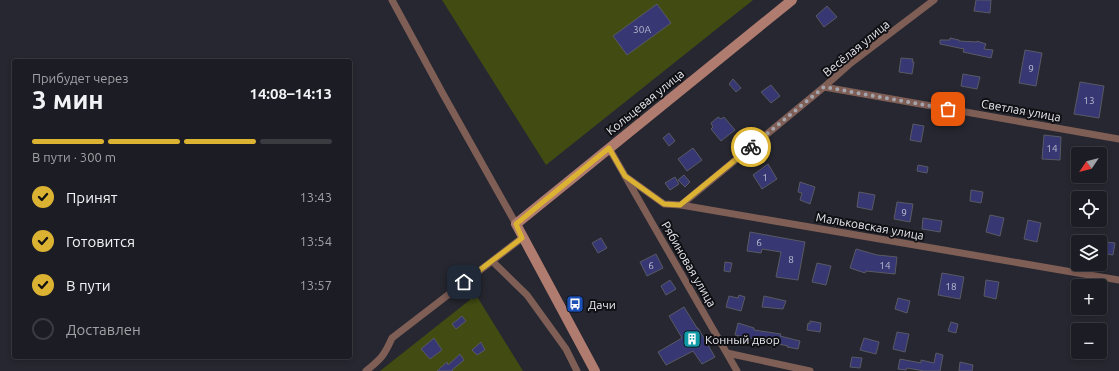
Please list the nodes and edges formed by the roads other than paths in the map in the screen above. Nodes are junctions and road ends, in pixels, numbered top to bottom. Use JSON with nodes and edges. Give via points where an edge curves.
{"nodes":[{"id":1,"x":392,"y":0,"type":"edge"},
{"id":2,"x":792,"y":0,"type":"edge"},
{"id":3,"x":934,"y":0,"type":"edge"},
{"id":4,"x":824,"y":87,"type":"junction"},
{"id":5,"x":1119,"y":138,"type":"edge"},
{"id":6,"x":609,"y":148,"type":"junction"},
{"id":7,"x":625,"y":176,"type":"junction"},
{"id":8,"x":680,"y":205,"type":"junction"},
{"id":9,"x":516,"y":224,"type":"junction"},
{"id":10,"x":522,"y":238,"type":"junction"},
{"id":11,"x":492,"y":261,"type":"junction"},
{"id":12,"x":1119,"y":280,"type":"edge"},
{"id":13,"x":727,"y":353,"type":"junction"},
{"id":14,"x":366,"y":371,"type":"edge"},
{"id":15,"x":577,"y":371,"type":"edge"},
{"id":16,"x":595,"y":371,"type":"edge"},
{"id":17,"x":737,"y":371,"type":"edge"},
{"id":18,"x":810,"y":371,"type":"edge"}],
"edges":[{"from":1,"to":9,"type":"street"},
{"from":2,"to":6,"type":"street","name":"Кольцевая улица"},
{"from":3,"to":4,"type":"street","name":"Весёлая улица","via":[[851,63]]},
{"from":4,"to":5,"type":"street","name":"Светлая улица"},
{"from":4,"to":8,"type":"street","name":"Весёлая улица"},
{"from":6,"to":7,"type":"street","name":"Рябиновая улица"},
{"from":6,"to":9,"type":"street","name":"Кольцевая улица"},
{"from":7,"to":8,"type":"street","name":"Мальковская улица","via":[[664,204]]},
{"from":7,"to":13,"type":"street","name":"Рябиновая улица"},
{"from":8,"to":12,"type":"street","name":"Мальковская улица"},
{"from":9,"to":10,"type":"street"},
{"from":10,"to":11,"type":"street"},
{"from":10,"to":16,"type":"street"},
{"from":11,"to":14,"type":"street","via":[[392,338],[380,360]]},
{"from":11,"to":15,"type":"street","via":[[527,295],[566,349]]},
{"from":13,"to":17,"type":"street","name":"Рябиновая улица"},
{"from":13,"to":18,"type":"street"}]}
